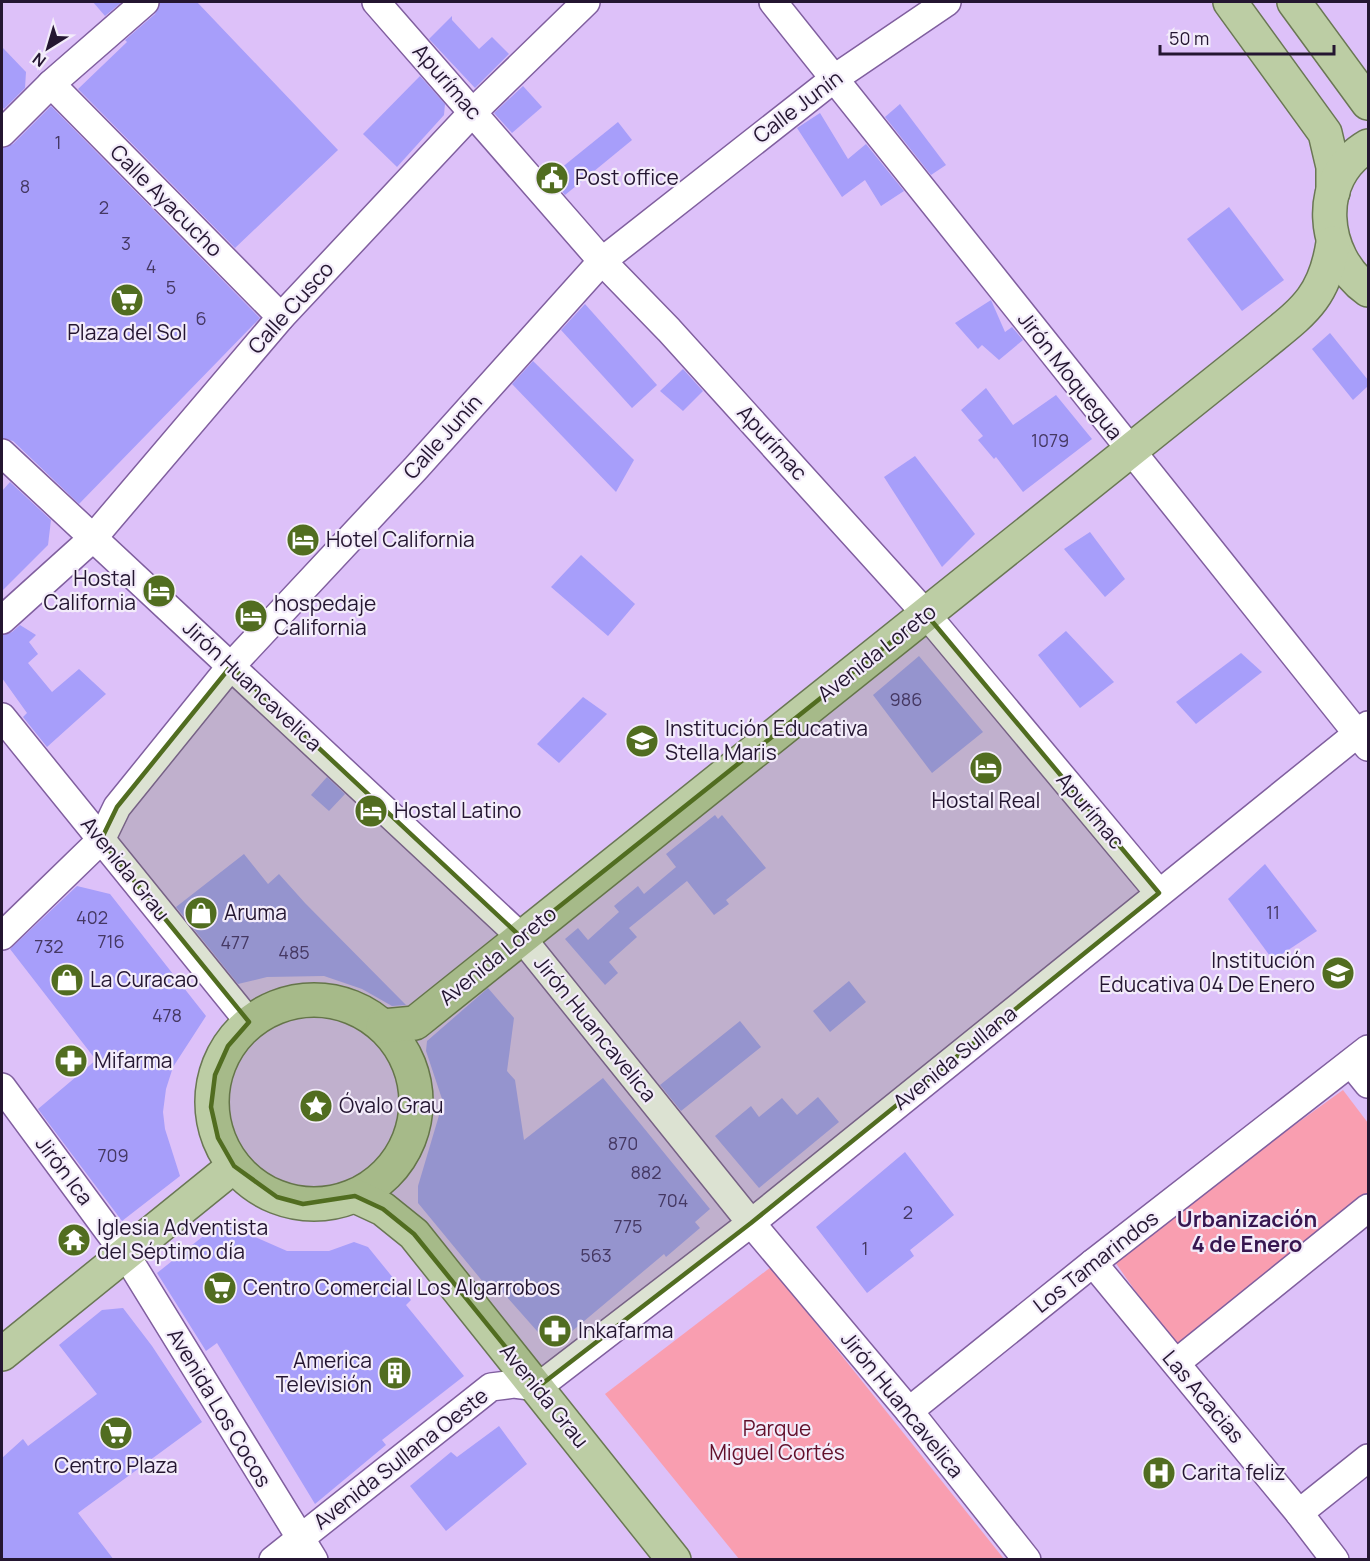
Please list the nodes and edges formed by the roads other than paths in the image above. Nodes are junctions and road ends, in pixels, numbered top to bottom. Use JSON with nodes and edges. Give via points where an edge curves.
{"nodes":[{"id":1,"x":145,"y":2,"type":"edge"},
{"id":2,"x":376,"y":2,"type":"edge"},
{"id":3,"x":586,"y":2,"type":"edge"},
{"id":4,"x":773,"y":2,"type":"edge"},
{"id":5,"x":947,"y":2,"type":"edge"},
{"id":6,"x":1230,"y":2,"type":"edge"},
{"id":7,"x":1293,"y":2,"type":"edge"},
{"id":8,"x":835,"y":78,"type":"junction"},
{"id":9,"x":51,"y":84,"type":"junction"},
{"id":10,"x":1368,"y":103,"type":"edge"},
{"id":11,"x":474,"y":111,"type":"junction"},
{"id":12,"x":2,"y":133,"type":"edge"},
{"id":13,"x":1368,"y":146,"type":"edge"},
{"id":14,"x":1333,"y":192,"type":"junction"},
{"id":15,"x":1333,"y":243,"type":"junction"},
{"id":16,"x":602,"y":261,"type":"junction"},
{"id":17,"x":1368,"y":292,"type":"edge"},
{"id":18,"x":1310,"y":304,"type":"junction"},
{"id":19,"x":281,"y":317,"type":"junction"},
{"id":20,"x":2,"y":453,"type":"edge"},
{"id":21,"x":1131,"y":453,"type":"junction"},
{"id":22,"x":93,"y":538,"type":"junction"},
{"id":23,"x":926,"y":614,"type":"junction"},
{"id":24,"x":2,"y":620,"type":"edge"},
{"id":25,"x":231,"y":666,"type":"junction"},
{"id":26,"x":2,"y":717,"type":"edge"},
{"id":27,"x":1365,"y":736,"type":"edge"},
{"id":28,"x":101,"y":840,"type":"junction"},
{"id":29,"x":1159,"y":893,"type":"junction"},
{"id":30,"x":2,"y":936,"type":"edge"},
{"id":31,"x":521,"y":937,"type":"junction"},
{"id":32,"x":249,"y":1022,"type":"junction"},
{"id":33,"x":416,"y":1023,"type":"junction"},
{"id":34,"x":383,"y":1026,"type":"junction"},
{"id":35,"x":1360,"y":1056,"type":"edge"},
{"id":36,"x":407,"y":1058,"type":"junction"},
{"id":37,"x":1368,"y":1084,"type":"edge"},
{"id":38,"x":2,"y":1087,"type":"edge"},
{"id":39,"x":234,"y":1166,"type":"junction"},
{"id":40,"x":393,"y":1168,"type":"junction"},
{"id":41,"x":355,"y":1196,"type":"junction"},
{"id":42,"x":1368,"y":1208,"type":"edge"},
{"id":43,"x":751,"y":1223,"type":"junction"},
{"id":44,"x":414,"y":1234,"type":"junction"},
{"id":45,"x":126,"y":1255,"type":"junction"},
{"id":46,"x":1093,"y":1263,"type":"junction"},
{"id":47,"x":2,"y":1354,"type":"edge"},
{"id":48,"x":1176,"y":1363,"type":"junction"},
{"id":49,"x":538,"y":1387,"type":"junction"},
{"id":50,"x":909,"y":1412,"type":"junction"},
{"id":51,"x":1368,"y":1458,"type":"edge"},
{"id":52,"x":1299,"y":1513,"type":"junction"},
{"id":53,"x":306,"y":1549,"type":"edge"},
{"id":54,"x":273,"y":1560,"type":"edge"},
{"id":55,"x":674,"y":1560,"type":"edge"},
{"id":56,"x":1027,"y":1560,"type":"edge"},
{"id":57,"x":1335,"y":1560,"type":"edge"}],
"edges":[{"from":1,"to":9,"type":"street"},
{"from":2,"to":11,"type":"street","name":"Apurímac"},
{"from":3,"to":11,"type":"street","name":"Calle Cusco"},
{"from":4,"to":8,"type":"street","name":"Jirón Moquegua"},
{"from":5,"to":8,"type":"street","name":"Calle Junín"},
{"from":6,"to":14,"type":"main road","via":[[1325,133]]},
{"from":7,"to":10,"type":"main road"},
{"from":8,"to":16,"type":"street","name":"Calle Junín"},
{"from":8,"to":21,"type":"street","name":"Jirón Moquegua"},
{"from":9,"to":12,"type":"street"},
{"from":9,"to":19,"type":"street","name":"Calle Ayacucho"},
{"from":11,"to":16,"type":"street","name":"Apurímac"},
{"from":11,"to":19,"type":"street","name":"Calle Cusco"},
{"from":13,"to":14,"type":"main road","via":[[1344,168]]},
{"from":14,"to":15,"type":"main road","via":[[1329,217]]},
{"from":15,"to":17,"type":"main road","via":[[1342,263]]},
{"from":15,"to":18,"type":"main road","name":"Avenida Loreto","via":[[1326,274]]},
{"from":16,"to":23,"type":"street","name":"Apurímac"},
{"from":16,"to":25,"type":"street","name":"Calle Junín"},
{"from":17,"to":18,"type":"main road","name":"Avenida Loreto"},
{"from":18,"to":21,"type":"main road","name":"Avenida Loreto"},
{"from":19,"to":22,"type":"street","name":"Calle Cusco"},
{"from":20,"to":22,"type":"street","name":"Jirón Huancavelica"},
{"from":21,"to":23,"type":"main road","name":"Avenida Loreto"},
{"from":21,"to":27,"type":"street","name":"Jirón Moquegua"},
{"from":22,"to":24,"type":"street","name":"Calle Cusco"},
{"from":22,"to":25,"type":"street","name":"Jirón Huancavelica"},
{"from":23,"to":29,"type":"street","name":"Apurímac"},
{"from":23,"to":31,"type":"main road","name":"Avenida Loreto"},
{"from":25,"to":28,"type":"street","name":"Calle Junín","via":[[117,807]]},
{"from":25,"to":31,"type":"street","name":"Jirón Huancavelica"},
{"from":26,"to":28,"type":"street","name":"Avenida Grau"},
{"from":27,"to":29,"type":"street","name":"Avenida Sullana"},
{"from":28,"to":30,"type":"street","name":"Calle Junín"},
{"from":28,"to":32,"type":"street","name":"Avenida Grau"},
{"from":29,"to":43,"type":"street","name":"Avenida Sullana"},
{"from":31,"to":33,"type":"main road","name":"Avenida Loreto"},
{"from":31,"to":43,"type":"street","name":"Jirón Huancavelica"},
{"from":32,"to":34,"type":"main road","via":[[274,1007],[302,1000],[359,1010]]},
{"from":32,"to":39,"type":"main road","via":[[228,1046],[214,1075],[211,1107],[218,1138]]},
{"from":33,"to":34,"type":"main road"},
{"from":33,"to":36,"type":"main road"},
{"from":34,"to":36,"type":"main road"},
{"from":35,"to":37,"type":"street"},
{"from":35,"to":46,"type":"street","name":"Los Tamarindos"},
{"from":36,"to":40,"type":"main road","via":[[414,1080],[415,1115],[406,1148]]},
{"from":38,"to":45,"type":"street","name":"Jirón Ica"},
{"from":39,"to":41,"type":"main road","via":[[277,1197],[303,1204],[330,1203]]},
{"from":39,"to":45,"type":"main road"},
{"from":40,"to":41,"type":"main road"},
{"from":40,"to":44,"type":"main road","name":"Avenida Grau","via":[[398,1199]]},
{"from":41,"to":44,"type":"main road","name":"Avenida Grau","via":[[383,1209]]},
{"from":42,"to":48,"type":"street"},
{"from":43,"to":49,"type":"street","name":"Avenida Sullana"},
{"from":43,"to":50,"type":"street","name":"Jirón Huancavelica"},
{"from":44,"to":49,"type":"main road","name":"Avenida Grau"},
{"from":45,"to":47,"type":"main road"},
{"from":45,"to":53,"type":"street","name":"Avenida Los Cocos"},
{"from":46,"to":48,"type":"street","name":"Las Acacias"},
{"from":46,"to":50,"type":"street","name":"Los Tamarindos"},
{"from":48,"to":52,"type":"street","name":"Las Acacias"},
{"from":49,"to":53,"type":"street","name":"Avenida Sullana Oeste","via":[[514,1383],[491,1387]]},
{"from":49,"to":55,"type":"main road","name":"Avenida Grau"},
{"from":50,"to":56,"type":"street","name":"Jirón Huancavelica"},
{"from":51,"to":52,"type":"street"},
{"from":52,"to":57,"type":"street","name":"Las Acacias"},
{"from":53,"to":54,"type":"street","name":"Avenida Sullana Oeste"}]}
